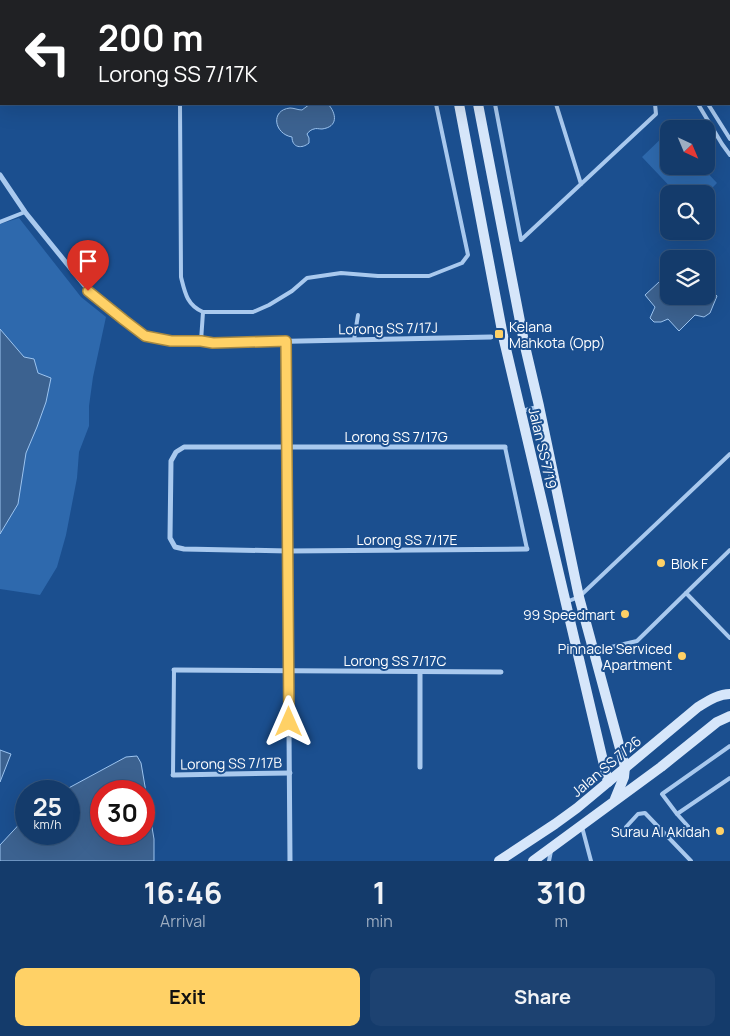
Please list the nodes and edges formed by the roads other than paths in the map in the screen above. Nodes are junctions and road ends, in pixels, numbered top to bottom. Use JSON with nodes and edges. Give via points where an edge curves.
{"nodes":[{"id":1,"x":180,"y":105,"type":"edge"},
{"id":2,"x":436,"y":105,"type":"edge"},
{"id":3,"x":459,"y":105,"type":"edge"},
{"id":4,"x":478,"y":105,"type":"edge"},
{"id":5,"x":495,"y":105,"type":"edge"},
{"id":6,"x":556,"y":105,"type":"edge"},
{"id":7,"x":655,"y":105,"type":"edge"},
{"id":8,"x":699,"y":105,"type":"edge"},
{"id":9,"x":709,"y":105,"type":"edge"},
{"id":10,"x":730,"y":139,"type":"edge"},
{"id":11,"x":730,"y":155,"type":"edge"},
{"id":12,"x":0,"y":175,"type":"edge"},
{"id":13,"x":581,"y":184,"type":"junction"},
{"id":14,"x":25,"y":212,"type":"junction"},
{"id":15,"x":0,"y":222,"type":"edge"},
{"id":16,"x":203,"y":312,"type":"junction"},
{"id":17,"x":358,"y":316,"type":"dead end"},
{"id":18,"x":491,"y":337,"type":"dead end"},
{"id":19,"x":354,"y":340,"type":"junction"},
{"id":20,"x":201,"y":341,"type":"junction"},
{"id":21,"x":286,"y":341,"type":"junction"},
{"id":22,"x":540,"y":406,"type":"junction"},
{"id":23,"x":520,"y":411,"type":"junction"},
{"id":24,"x":287,"y":446,"type":"junction"},
{"id":25,"x":505,"y":447,"type":"joint"},
{"id":26,"x":730,"y":454,"type":"edge"},
{"id":27,"x":184,"y":549,"type":"joint"},
{"id":28,"x":527,"y":549,"type":"joint"},
{"id":29,"x":288,"y":550,"type":"junction"},
{"id":30,"x":730,"y":550,"type":"edge"},
{"id":31,"x":686,"y":593,"type":"junction"},
{"id":32,"x":579,"y":597,"type":"junction"},
{"id":33,"x":566,"y":602,"type":"junction"},
{"id":34,"x":730,"y":638,"type":"edge"},
{"id":35,"x":594,"y":651,"type":"junction"},
{"id":36,"x":174,"y":670,"type":"joint"},
{"id":37,"x":289,"y":671,"type":"junction"},
{"id":38,"x":420,"y":672,"type":"junction"},
{"id":39,"x":501,"y":672,"type":"dead end"},
{"id":40,"x":730,"y":694,"type":"edge"},
{"id":41,"x":730,"y":716,"type":"edge"},
{"id":42,"x":730,"y":746,"type":"edge"},
{"id":43,"x":420,"y":767,"type":"dead end"},
{"id":44,"x":625,"y":767,"type":"junction"},
{"id":45,"x":290,"y":773,"type":"junction"},
{"id":46,"x":173,"y":775,"type":"joint"},
{"id":47,"x":730,"y":778,"type":"edge"},
{"id":48,"x":608,"y":782,"type":"junction"},
{"id":49,"x":639,"y":782,"type":"junction"},
{"id":50,"x":622,"y":784,"type":"junction"},
{"id":51,"x":615,"y":800,"type":"junction"},
{"id":52,"x":677,"y":814,"type":"junction"},
{"id":53,"x":582,"y":826,"type":"junction"},
{"id":54,"x":626,"y":827,"type":"dead end"},
{"id":55,"x":694,"y":833,"type":"dead end"},
{"id":56,"x":552,"y":847,"type":"junction"},
{"id":57,"x":290,"y":861,"type":"edge"},
{"id":58,"x":499,"y":861,"type":"edge"},
{"id":59,"x":532,"y":861,"type":"edge"},
{"id":60,"x":549,"y":861,"type":"edge"},
{"id":61,"x":591,"y":861,"type":"edge"},
{"id":62,"x":691,"y":861,"type":"edge"}],
"edges":[{"from":1,"to":16,"type":"lane","via":[[181,277],[186,297]]},
{"from":2,"to":16,"type":"lane","via":[[468,255],[462,263],[429,276],[342,273],[306,278],[270,305],[253,312]]},
{"from":3,"to":23,"type":"street","name":"Jalan SS 7/19"},
{"from":4,"to":22,"type":"street","name":"Jalan SS 7/19","via":[[524,342]]},
{"from":5,"to":13,"type":"lane","via":[[521,240]]},
{"from":6,"to":13,"type":"lane"},
{"from":7,"to":13,"type":"lane","via":[[656,114]]},
{"from":8,"to":11,"type":"lane"},
{"from":9,"to":10,"type":"lane"},
{"from":12,"to":14,"type":"street","name":"Lorong SS 7/17J"},
{"from":14,"to":15,"type":"lane"},
{"from":14,"to":20,"type":"street","name":"Lorong SS 7/17J","via":[[88,291],[145,336],[171,341]]},
{"from":16,"to":20,"type":"lane"},
{"from":17,"to":19,"type":"lane"},
{"from":18,"to":19,"type":"street","name":"Lorong SS 7/17J"},
{"from":19,"to":21,"type":"street","name":"Lorong SS 7/17J"},
{"from":20,"to":21,"type":"street","name":"Lorong SS 7/17J"},
{"from":21,"to":24,"type":"street"},
{"from":22,"to":23,"type":"lane"},
{"from":22,"to":32,"type":"street","name":"Jalan SS 7/19"},
{"from":23,"to":33,"type":"street","name":"Jalan SS 7/19"},
{"from":24,"to":25,"type":"street","name":"Lorong SS 7/17G"},
{"from":24,"to":27,"type":"street","name":"Lorong SS 7/17G","via":[[184,448],[176,452],[171,461],[170,538],[175,547]]},
{"from":24,"to":29,"type":"street"},
{"from":25,"to":28,"type":"lane"},
{"from":26,"to":32,"type":"lane"},
{"from":27,"to":29,"type":"street","name":"Lorong SS 7/17E"},
{"from":28,"to":29,"type":"street","name":"Lorong SS 7/17E"},
{"from":29,"to":37,"type":"street"},
{"from":30,"to":31,"type":"lane"},
{"from":31,"to":34,"type":"lane"},
{"from":31,"to":35,"type":"lane","via":[[637,640]]},
{"from":32,"to":33,"type":"lane"},
{"from":32,"to":35,"type":"street","name":"Jalan SS 7/19"},
{"from":33,"to":48,"type":"street","name":"Jalan SS 7/19"},
{"from":35,"to":44,"type":"street","name":"Jalan SS 7/19"},
{"from":36,"to":37,"type":"street","name":"Lorong SS 7/17C"},
{"from":36,"to":46,"type":"lane"},
{"from":37,"to":38,"type":"street","name":"Lorong SS 7/17C"},
{"from":37,"to":45,"type":"street"},
{"from":38,"to":39,"type":"street","name":"Lorong SS 7/17C"},
{"from":38,"to":43,"type":"street"},
{"from":40,"to":44,"type":"street","name":"Jalan SS 7/26","via":[[713,698],[698,707]]},
{"from":41,"to":49,"type":"street","via":[[717,722]]},
{"from":42,"to":52,"type":"lane","via":[[662,794]]},
{"from":44,"to":48,"type":"street","name":"Jalan SS 7/26"},
{"from":44,"to":50,"type":"street","name":"Jalan SS 7/19"},
{"from":45,"to":46,"type":"street","name":"Lorong SS 7/17B"},
{"from":45,"to":57,"type":"street"},
{"from":47,"to":52,"type":"lane"},
{"from":48,"to":50,"type":"street"},
{"from":48,"to":58,"type":"street","name":"Jalan SS 7/26","via":[[555,824]]},
{"from":49,"to":50,"type":"street"},
{"from":49,"to":51,"type":"street"},
{"from":50,"to":51,"type":"street","name":"Jalan SS 7/19"},
{"from":51,"to":53,"type":"street"},
{"from":52,"to":55,"type":"lane"},
{"from":53,"to":56,"type":"street"},
{"from":53,"to":61,"type":"lane"},
{"from":54,"to":62,"type":"lane","via":[[638,814],[644,813]]},
{"from":56,"to":59,"type":"street"},
{"from":56,"to":60,"type":"lane"}]}
